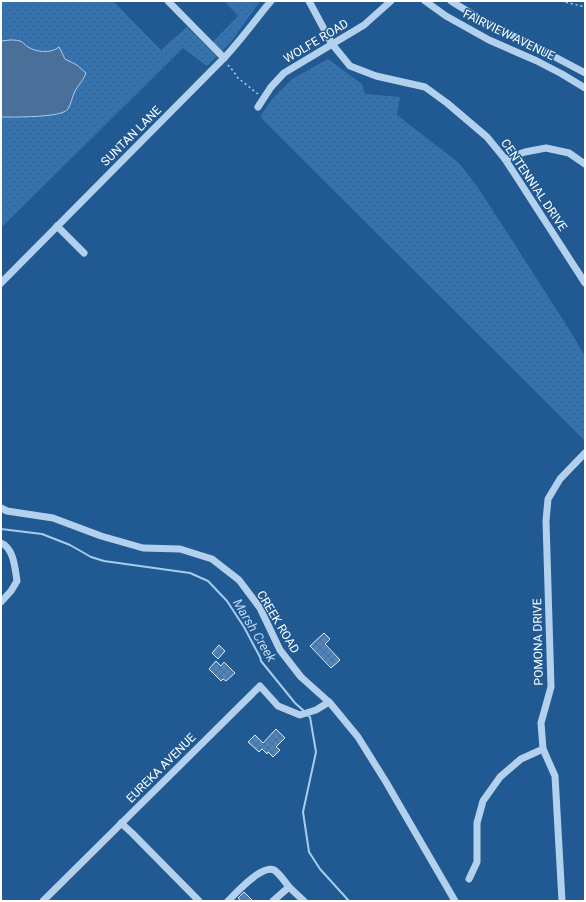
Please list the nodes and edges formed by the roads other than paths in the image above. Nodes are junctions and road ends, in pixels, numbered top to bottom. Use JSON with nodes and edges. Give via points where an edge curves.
{"nodes":[{"id":1,"x":168,"y":1,"type":"edge"},
{"id":2,"x":271,"y":1,"type":"edge"},
{"id":3,"x":309,"y":1,"type":"edge"},
{"id":4,"x":392,"y":1,"type":"edge"},
{"id":5,"x":425,"y":1,"type":"edge"},
{"id":6,"x":451,"y":1,"type":"edge"},
{"id":7,"x":332,"y":44,"type":"junction"},
{"id":8,"x":223,"y":59,"type":"junction"},
{"id":9,"x":585,"y":73,"type":"edge"},
{"id":10,"x":585,"y":88,"type":"edge"},
{"id":11,"x":258,"y":107,"type":"dead end"},
{"id":12,"x":506,"y":159,"type":"junction"},
{"id":13,"x":585,"y":164,"type":"edge"},
{"id":14,"x":57,"y":226,"type":"junction"},
{"id":15,"x":84,"y":253,"type":"dead end"},
{"id":16,"x":1,"y":283,"type":"edge"},
{"id":17,"x":585,"y":283,"type":"edge"},
{"id":18,"x":585,"y":453,"type":"edge"},
{"id":19,"x":1,"y":508,"type":"edge"},
{"id":20,"x":1,"y":543,"type":"edge"},
{"id":21,"x":1,"y":602,"type":"edge"},
{"id":22,"x":329,"y":702,"type":"junction"},
{"id":23,"x":544,"y":749,"type":"junction"},
{"id":24,"x":121,"y":823,"type":"junction"},
{"id":25,"x":470,"y":878,"type":"dead end"},
{"id":26,"x":289,"y":887,"type":"junction"},
{"id":27,"x":43,"y":901,"type":"edge"},
{"id":28,"x":199,"y":901,"type":"edge"},
{"id":29,"x":228,"y":901,"type":"edge"},
{"id":30,"x":273,"y":901,"type":"edge"},
{"id":31,"x":304,"y":901,"type":"edge"},
{"id":32,"x":455,"y":901,"type":"edge"},
{"id":33,"x":562,"y":901,"type":"edge"}],
"edges":[{"from":1,"to":8,"type":"street"},
{"from":2,"to":8,"type":"street","name":"SUNTAN LANE"},
{"from":3,"to":7,"type":"street","name":"CENTENNIAL DRIVE"},
{"from":4,"to":7,"type":"street","name":"WOLFE ROAD","via":[[364,25]]},
{"from":5,"to":10,"type":"street","name":"FAIRVIEW AVENUE","via":[[489,40],[537,61]]},
{"from":6,"to":9,"type":"street","name":"FAIRVIEW AVENUE","via":[[488,24]]},
{"from":7,"to":11,"type":"street","name":"WOLFE ROAD","via":[[284,73]]},
{"from":7,"to":12,"type":"street","name":"CENTENNIAL DRIVE","via":[[350,66],[376,76],[425,87],[487,137]]},
{"from":8,"to":14,"type":"street","name":"SUNTAN LANE"},
{"from":12,"to":13,"type":"street","via":[[546,148],[569,153]]},
{"from":12,"to":17,"type":"street","name":"CENTENNIAL DRIVE"},
{"from":14,"to":15,"type":"street"},
{"from":14,"to":16,"type":"street","name":"SUNTAN LANE"},
{"from":18,"to":23,"type":"street","name":"POMONA DRIVE","via":[[560,479],[548,499],[546,521],[551,687],[541,724]]},
{"from":19,"to":22,"type":"street","name":"CREEK ROAD","via":[[54,518],[101,536],[144,548],[180,549],[212,559],[239,580],[260,608],[280,650],[301,677]]},
{"from":20,"to":21,"type":"street","via":[[11,551],[17,581]]},
{"from":22,"to":24,"type":"street","name":"EUREKA AVENUE","via":[[300,716],[278,706],[260,686]]},
{"from":22,"to":32,"type":"street","name":"CREEK ROAD","via":[[358,737]]},
{"from":23,"to":25,"type":"street","via":[[521,759],[500,777],[483,801],[477,823],[477,862]]},
{"from":23,"to":33,"type":"street","name":"POMONA DRIVE","via":[[555,776]]},
{"from":24,"to":27,"type":"street","name":"EUREKA AVENUE"},
{"from":24,"to":28,"type":"street"},
{"from":26,"to":29,"type":"street","via":[[274,870],[267,869],[257,874]]},
{"from":26,"to":30,"type":"street"},
{"from":26,"to":31,"type":"street"}]}
